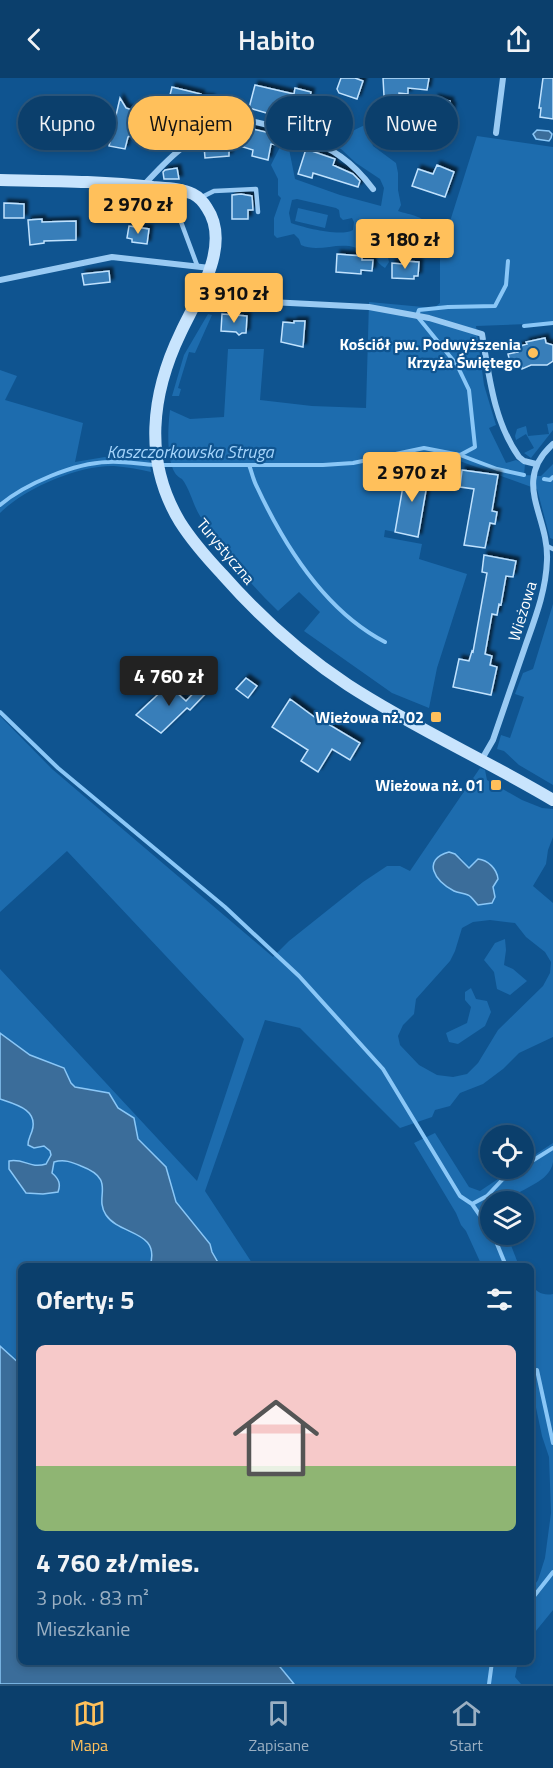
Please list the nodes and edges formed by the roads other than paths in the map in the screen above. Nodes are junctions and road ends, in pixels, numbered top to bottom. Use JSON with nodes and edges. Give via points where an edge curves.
{"nodes":[{"id":1,"x":503,"y":78,"type":"edge"},
{"id":2,"x":496,"y":133,"type":"dead end"},
{"id":3,"x":0,"y":180,"type":"edge"},
{"id":4,"x":143,"y":186,"type":"junction"},
{"id":5,"x":373,"y":189,"type":"dead end"},
{"id":6,"x":199,"y":199,"type":"junction"},
{"id":7,"x":258,"y":212,"type":"dead end"},
{"id":8,"x":181,"y":222,"type":"dead end"},
{"id":9,"x":197,"y":265,"type":"junction"},
{"id":10,"x":210,"y":268,"type":"junction"},
{"id":11,"x":0,"y":280,"type":"edge"},
{"id":12,"x":270,"y":302,"type":"dead end"},
{"id":13,"x":553,"y":444,"type":"edge"},
{"id":14,"x":536,"y":464,"type":"junction"},
{"id":15,"x":550,"y":548,"type":"edge"},
{"id":16,"x":482,"y":759,"type":"junction"},
{"id":17,"x":553,"y":800,"type":"edge"}],
"edges":[{"from":1,"to":2,"type":"street"},
{"from":3,"to":4,"type":"street"},
{"from":4,"to":5,"type":"street","via":[[182,147],[202,135],[254,122],[312,141],[340,155]]},
{"from":4,"to":6,"type":"street","via":[[177,189]]},
{"from":6,"to":7,"type":"lane","via":[[214,191],[256,189]]},
{"from":6,"to":10,"type":"street","name":"Turystyczna","via":[[209,210],[216,228]]},
{"from":8,"to":9,"type":"lane"},
{"from":9,"to":10,"type":"street"},
{"from":9,"to":11,"type":"street","via":[[112,257]]},
{"from":10,"to":16,"type":"street","name":"Turystyczna","via":[[160,384],[155,437],[170,503],[193,540],[233,587],[314,660],[373,700]]},
{"from":12,"to":14,"type":"street","via":[[369,307],[429,318],[482,334],[502,424],[519,457]]},
{"from":13,"to":14,"type":"street"},
{"from":14,"to":15,"type":"street","name":"Wieżowa","via":[[534,492]]},
{"from":15,"to":16,"type":"street","name":"Wieżowa","via":[[544,591],[493,740]]},
{"from":16,"to":17,"type":"street","name":"Turystyczna"}]}
